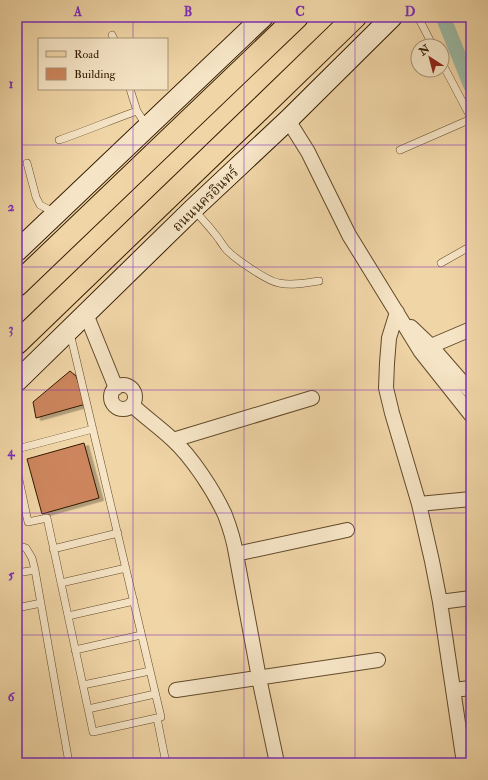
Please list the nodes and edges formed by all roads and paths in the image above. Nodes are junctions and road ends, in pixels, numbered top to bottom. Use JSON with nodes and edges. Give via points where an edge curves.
{"nodes":[{"id":1,"x":263,"y":17,"type":"edge"},
{"id":2,"x":297,"y":17,"type":"edge"},
{"id":3,"x":355,"y":17,"type":"edge"},
{"id":4,"x":392,"y":17,"type":"edge"},
{"id":5,"x":418,"y":17,"type":"edge"},
{"id":6,"x":429,"y":38,"type":"edge"},
{"id":7,"x":450,"y":78,"type":"edge"},
{"id":8,"x":130,"y":90,"type":"edge"},
{"id":9,"x":142,"y":119,"type":"junction"},
{"id":10,"x":471,"y":119,"type":"edge"},
{"id":11,"x":288,"y":120,"type":"junction"},
{"id":12,"x":59,"y":140,"type":"dead end"},
{"id":13,"x":400,"y":150,"type":"dead end"},
{"id":14,"x":27,"y":163,"type":"dead end"},
{"id":15,"x":193,"y":209,"type":"junction"},
{"id":16,"x":56,"y":214,"type":"junction"},
{"id":17,"x":471,"y":246,"type":"edge"},
{"id":18,"x":17,"y":251,"type":"edge"},
{"id":19,"x":441,"y":264,"type":"dead end"},
{"id":20,"x":319,"y":281,"type":"dead end"},
{"id":21,"x":17,"y":285,"type":"edge"},
{"id":22,"x":397,"y":312,"type":"junction"},
{"id":23,"x":86,"y":314,"type":"junction"},
{"id":24,"x":471,"y":329,"type":"edge"},
{"id":25,"x":70,"y":330,"type":"junction"},
{"id":26,"x":17,"y":343,"type":"edge"},
{"id":27,"x":426,"y":349,"type":"junction"},
{"id":28,"x":17,"y":381,"type":"edge"},
{"id":29,"x":471,"y":392,"type":"edge"},
{"id":30,"x":312,"y":398,"type":"dead end"},
{"id":31,"x":471,"y":415,"type":"edge"},
{"id":32,"x":93,"y":429,"type":"junction"},
{"id":33,"x":173,"y":440,"type":"junction"},
{"id":34,"x":17,"y":449,"type":"edge"},
{"id":35,"x":17,"y":470,"type":"edge"},
{"id":36,"x":471,"y":499,"type":"edge"},
{"id":37,"x":419,"y":504,"type":"junction"},
{"id":38,"x":347,"y":530,"type":"dead end"},
{"id":39,"x":118,"y":533,"type":"junction"},
{"id":40,"x":17,"y":545,"type":"edge"},
{"id":41,"x":53,"y":549,"type":"junction"},
{"id":42,"x":236,"y":554,"type":"junction"},
{"id":43,"x":126,"y":568,"type":"junction"},
{"id":44,"x":35,"y":570,"type":"junction"},
{"id":45,"x":17,"y":573,"type":"edge"},
{"id":46,"x":61,"y":583,"type":"junction"},
{"id":47,"x":471,"y":598,"type":"edge"},
{"id":48,"x":134,"y":601,"type":"junction"},
{"id":49,"x":440,"y":602,"type":"junction"},
{"id":50,"x":41,"y":603,"type":"junction"},
{"id":51,"x":17,"y":608,"type":"edge"},
{"id":52,"x":68,"y":616,"type":"junction"},
{"id":53,"x":141,"y":635,"type":"junction"},
{"id":54,"x":75,"y":650,"type":"junction"},
{"id":55,"x":378,"y":660,"type":"dead end"},
{"id":56,"x":150,"y":671,"type":"junction"},
{"id":57,"x":259,"y":678,"type":"junction"},
{"id":58,"x":83,"y":686,"type":"junction"},
{"id":59,"x":471,"y":688,"type":"edge"},
{"id":60,"x":176,"y":690,"type":"dead end"},
{"id":61,"x":453,"y":690,"type":"junction"},
{"id":62,"x":155,"y":694,"type":"junction"},
{"id":63,"x":88,"y":709,"type":"junction"},
{"id":64,"x":156,"y":718,"type":"junction"},
{"id":65,"x":69,"y":763,"type":"edge"},
{"id":66,"x":166,"y":763,"type":"edge"},
{"id":67,"x":276,"y":763,"type":"edge"},
{"id":68,"x":464,"y":763,"type":"edge"}],
"edges":[{"from":1,"to":9,"type":"main road"},
{"from":2,"to":21,"type":"main road"},
{"from":3,"to":26,"type":"main road","name":"ถนนนครอินทร์"},
{"from":4,"to":11,"type":"main road","name":"ถนนนครอินทร์"},
{"from":5,"to":6,"type":"lane"},
{"from":7,"to":10,"type":"lane"},
{"from":8,"to":9,"type":"lane"},
{"from":9,"to":12,"type":"lane","via":[[96,126]]},
{"from":9,"to":16,"type":"main road"},
{"from":10,"to":13,"type":"lane"},
{"from":11,"to":15,"type":"main road","name":"ถนนนครอินทร์"},
{"from":11,"to":22,"type":"street","via":[[308,152],[349,235]]},
{"from":14,"to":16,"type":"lane","via":[[40,205]]},
{"from":15,"to":20,"type":"lane","via":[[225,249],[249,268],[277,283]]},
{"from":15,"to":23,"type":"main road","name":"ถนนนครอินทร์"},
{"from":16,"to":18,"type":"main road"},
{"from":17,"to":19,"type":"lane"},
{"from":22,"to":27,"type":"street"},
{"from":22,"to":37,"type":"street","via":[[389,338],[386,388]]},
{"from":23,"to":25,"type":"main road","name":"ถนนนครอินทร์"},
{"from":23,"to":33,"type":"street","via":[[116,388],[124,386],[132,390],[135,398],[132,405]]},
{"from":24,"to":27,"type":"street"},
{"from":25,"to":28,"type":"main road","name":"ถนนนครอินทร์"},
{"from":25,"to":32,"type":"lane"},
{"from":27,"to":29,"type":"street"},
{"from":27,"to":31,"type":"street"},
{"from":30,"to":33,"type":"street"},
{"from":32,"to":34,"type":"lane"},
{"from":32,"to":39,"type":"lane"},
{"from":33,"to":42,"type":"street","via":[[200,472],[225,515]]},
{"from":35,"to":41,"type":"lane","via":[[28,522],[47,518]]},
{"from":36,"to":37,"type":"street"},
{"from":37,"to":49,"type":"street"},
{"from":38,"to":42,"type":"street"},
{"from":39,"to":41,"type":"lane"},
{"from":39,"to":43,"type":"lane"},
{"from":40,"to":44,"type":"lane","via":[[29,552]]},
{"from":41,"to":46,"type":"lane"},
{"from":42,"to":57,"type":"street"},
{"from":43,"to":46,"type":"lane"},
{"from":43,"to":48,"type":"lane"},
{"from":44,"to":45,"type":"lane"},
{"from":44,"to":50,"type":"lane"},
{"from":46,"to":52,"type":"lane"},
{"from":47,"to":49,"type":"street"},
{"from":48,"to":52,"type":"lane"},
{"from":48,"to":53,"type":"lane"},
{"from":49,"to":61,"type":"street"},
{"from":50,"to":51,"type":"lane"},
{"from":50,"to":65,"type":"lane"},
{"from":52,"to":54,"type":"lane"},
{"from":53,"to":54,"type":"lane"},
{"from":53,"to":56,"type":"lane"},
{"from":54,"to":58,"type":"lane"},
{"from":55,"to":57,"type":"street"},
{"from":56,"to":58,"type":"lane"},
{"from":56,"to":62,"type":"lane"},
{"from":57,"to":60,"type":"street"},
{"from":57,"to":67,"type":"street"},
{"from":58,"to":63,"type":"lane"},
{"from":59,"to":61,"type":"street"},
{"from":61,"to":68,"type":"street"},
{"from":62,"to":63,"type":"lane"},
{"from":62,"to":64,"type":"lane","via":[[161,717]]},
{"from":63,"to":64,"type":"lane","via":[[93,732]]},
{"from":64,"to":66,"type":"lane"}]}
